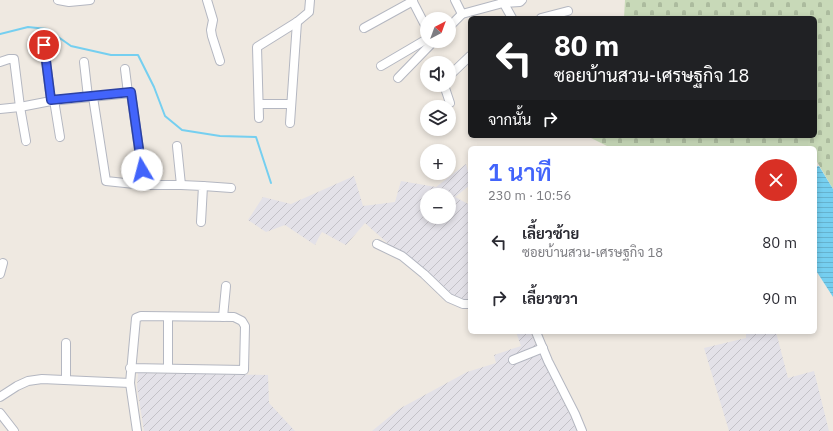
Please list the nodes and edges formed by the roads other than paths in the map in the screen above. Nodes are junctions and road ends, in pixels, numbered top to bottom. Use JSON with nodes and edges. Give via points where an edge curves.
{"nodes":[{"id":1,"x":58,"y":0,"type":"edge"},
{"id":2,"x":80,"y":0,"type":"edge"},
{"id":3,"x":90,"y":0,"type":"edge"},
{"id":4,"x":207,"y":0,"type":"edge"},
{"id":5,"x":310,"y":0,"type":"edge"},
{"id":6,"x":455,"y":0,"type":"edge"},
{"id":7,"x":522,"y":0,"type":"edge"},
{"id":8,"x":413,"y":1,"type":"edge"},
{"id":9,"x":502,"y":1,"type":"edge"},
{"id":10,"x":568,"y":11,"type":"dead end"},
{"id":11,"x":462,"y":14,"type":"junction"},
{"id":12,"x":420,"y":15,"type":"edge"},
{"id":13,"x":511,"y":16,"type":"edge"},
{"id":14,"x":549,"y":16,"type":"edge"},
{"id":15,"x":456,"y":20,"type":"edge"},
{"id":16,"x":297,"y":22,"type":"junction"},
{"id":17,"x":364,"y":28,"type":"dead end"},
{"id":18,"x":420,"y":43,"type":"edge"},
{"id":19,"x":44,"y":45,"type":"dead end"},
{"id":20,"x":427,"y":48,"type":"edge"},
{"id":21,"x":468,"y":58,"type":"edge"},
{"id":22,"x":220,"y":61,"type":"dead end"},
{"id":23,"x":0,"y":62,"type":"edge"},
{"id":24,"x":84,"y":62,"type":"dead end"},
{"id":25,"x":381,"y":66,"type":"dead end"},
{"id":26,"x":125,"y":69,"type":"dead end"},
{"id":27,"x":456,"y":69,"type":"edge"},
{"id":28,"x":398,"y":78,"type":"dead end"},
{"id":29,"x":128,"y":93,"type":"junction"},
{"id":30,"x":90,"y":97,"type":"junction"},
{"id":31,"x":53,"y":100,"type":"junction"},
{"id":32,"x":258,"y":104,"type":"junction"},
{"id":33,"x":291,"y":104,"type":"junction"},
{"id":34,"x":20,"y":107,"type":"junction"},
{"id":35,"x":0,"y":109,"type":"edge"},
{"id":36,"x":259,"y":118,"type":"dead end"},
{"id":37,"x":290,"y":123,"type":"dead end"},
{"id":38,"x":60,"y":137,"type":"dead end"},
{"id":39,"x":26,"y":141,"type":"dead end"},
{"id":40,"x":177,"y":146,"type":"dead end"},
{"id":41,"x":144,"y":185,"type":"junction"},
{"id":42,"x":181,"y":185,"type":"junction"},
{"id":43,"x":203,"y":186,"type":"junction"},
{"id":44,"x":231,"y":188,"type":"dead end"},
{"id":45,"x":201,"y":222,"type":"dead end"},
{"id":46,"x":377,"y":244,"type":"dead end"},
{"id":47,"x":3,"y":263,"type":"dead end"},
{"id":48,"x":0,"y":274,"type":"edge"},
{"id":49,"x":226,"y":286,"type":"dead end"},
{"id":50,"x":468,"y":304,"type":"edge"},
{"id":51,"x":168,"y":317,"type":"junction"},
{"id":52,"x":223,"y":317,"type":"junction"},
{"id":53,"x":537,"y":334,"type":"edge"},
{"id":54,"x":66,"y":343,"type":"dead end"},
{"id":55,"x":543,"y":348,"type":"junction"},
{"id":56,"x":513,"y":360,"type":"dead end"},
{"id":57,"x":130,"y":368,"type":"junction"},
{"id":58,"x":168,"y":368,"type":"junction"},
{"id":59,"x":66,"y":380,"type":"junction"},
{"id":60,"x":130,"y":383,"type":"junction"},
{"id":61,"x":0,"y":397,"type":"edge"},
{"id":62,"x":0,"y":413,"type":"edge"},
{"id":63,"x":14,"y":431,"type":"edge"},
{"id":64,"x":137,"y":431,"type":"edge"},
{"id":65,"x":582,"y":431,"type":"edge"}],
"edges":[{"from":1,"to":2,"type":"street"},
{"from":2,"to":3,"type":"street"},
{"from":4,"to":22,"type":"street","via":[[213,20],[212,36]]},
{"from":5,"to":16,"type":"street","via":[[309,12]]},
{"from":6,"to":11,"type":"street"},
{"from":7,"to":9,"type":"street"},
{"from":8,"to":12,"type":"street"},
{"from":8,"to":17,"type":"street"},
{"from":9,"to":11,"type":"street"},
{"from":9,"to":13,"type":"street"},
{"from":10,"to":14,"type":"street"},
{"from":11,"to":15,"type":"street"},
{"from":16,"to":32,"type":"street","via":[[257,47]]},
{"from":16,"to":33,"type":"street"},
{"from":18,"to":25,"type":"street"},
{"from":19,"to":31,"type":"street"},
{"from":20,"to":28,"type":"street"},
{"from":21,"to":27,"type":"street"},
{"from":23,"to":34,"type":"street","via":[[14,59]]},
{"from":24,"to":30,"type":"street"},
{"from":26,"to":29,"type":"street"},
{"from":29,"to":30,"type":"street"},
{"from":29,"to":41,"type":"street","via":[[131,92]]},
{"from":30,"to":31,"type":"street"},
{"from":30,"to":41,"type":"street","via":[[106,181]]},
{"from":31,"to":34,"type":"street"},
{"from":31,"to":38,"type":"street"},
{"from":32,"to":33,"type":"street"},
{"from":32,"to":36,"type":"street"},
{"from":33,"to":37,"type":"street"},
{"from":34,"to":35,"type":"street"},
{"from":34,"to":39,"type":"street"},
{"from":40,"to":42,"type":"street"},
{"from":41,"to":42,"type":"street"},
{"from":42,"to":43,"type":"street"},
{"from":43,"to":44,"type":"street"},
{"from":43,"to":45,"type":"street"},
{"from":46,"to":50,"type":"street","via":[[402,256],[449,298]]},
{"from":47,"to":48,"type":"street"},
{"from":49,"to":52,"type":"street"},
{"from":51,"to":52,"type":"street"},
{"from":51,"to":57,"type":"street","via":[[136,318]]},
{"from":51,"to":58,"type":"street"},
{"from":52,"to":58,"type":"street","via":[[239,319],[245,326],[244,370]]},
{"from":53,"to":55,"type":"street"},
{"from":54,"to":59,"type":"street"},
{"from":55,"to":56,"type":"street"},
{"from":55,"to":65,"type":"street"},
{"from":57,"to":58,"type":"street"},
{"from":57,"to":60,"type":"street"},
{"from":59,"to":60,"type":"street"},
{"from":59,"to":61,"type":"street","via":[[28,381]]},
{"from":60,"to":64,"type":"street"},
{"from":62,"to":63,"type":"street"}]}
